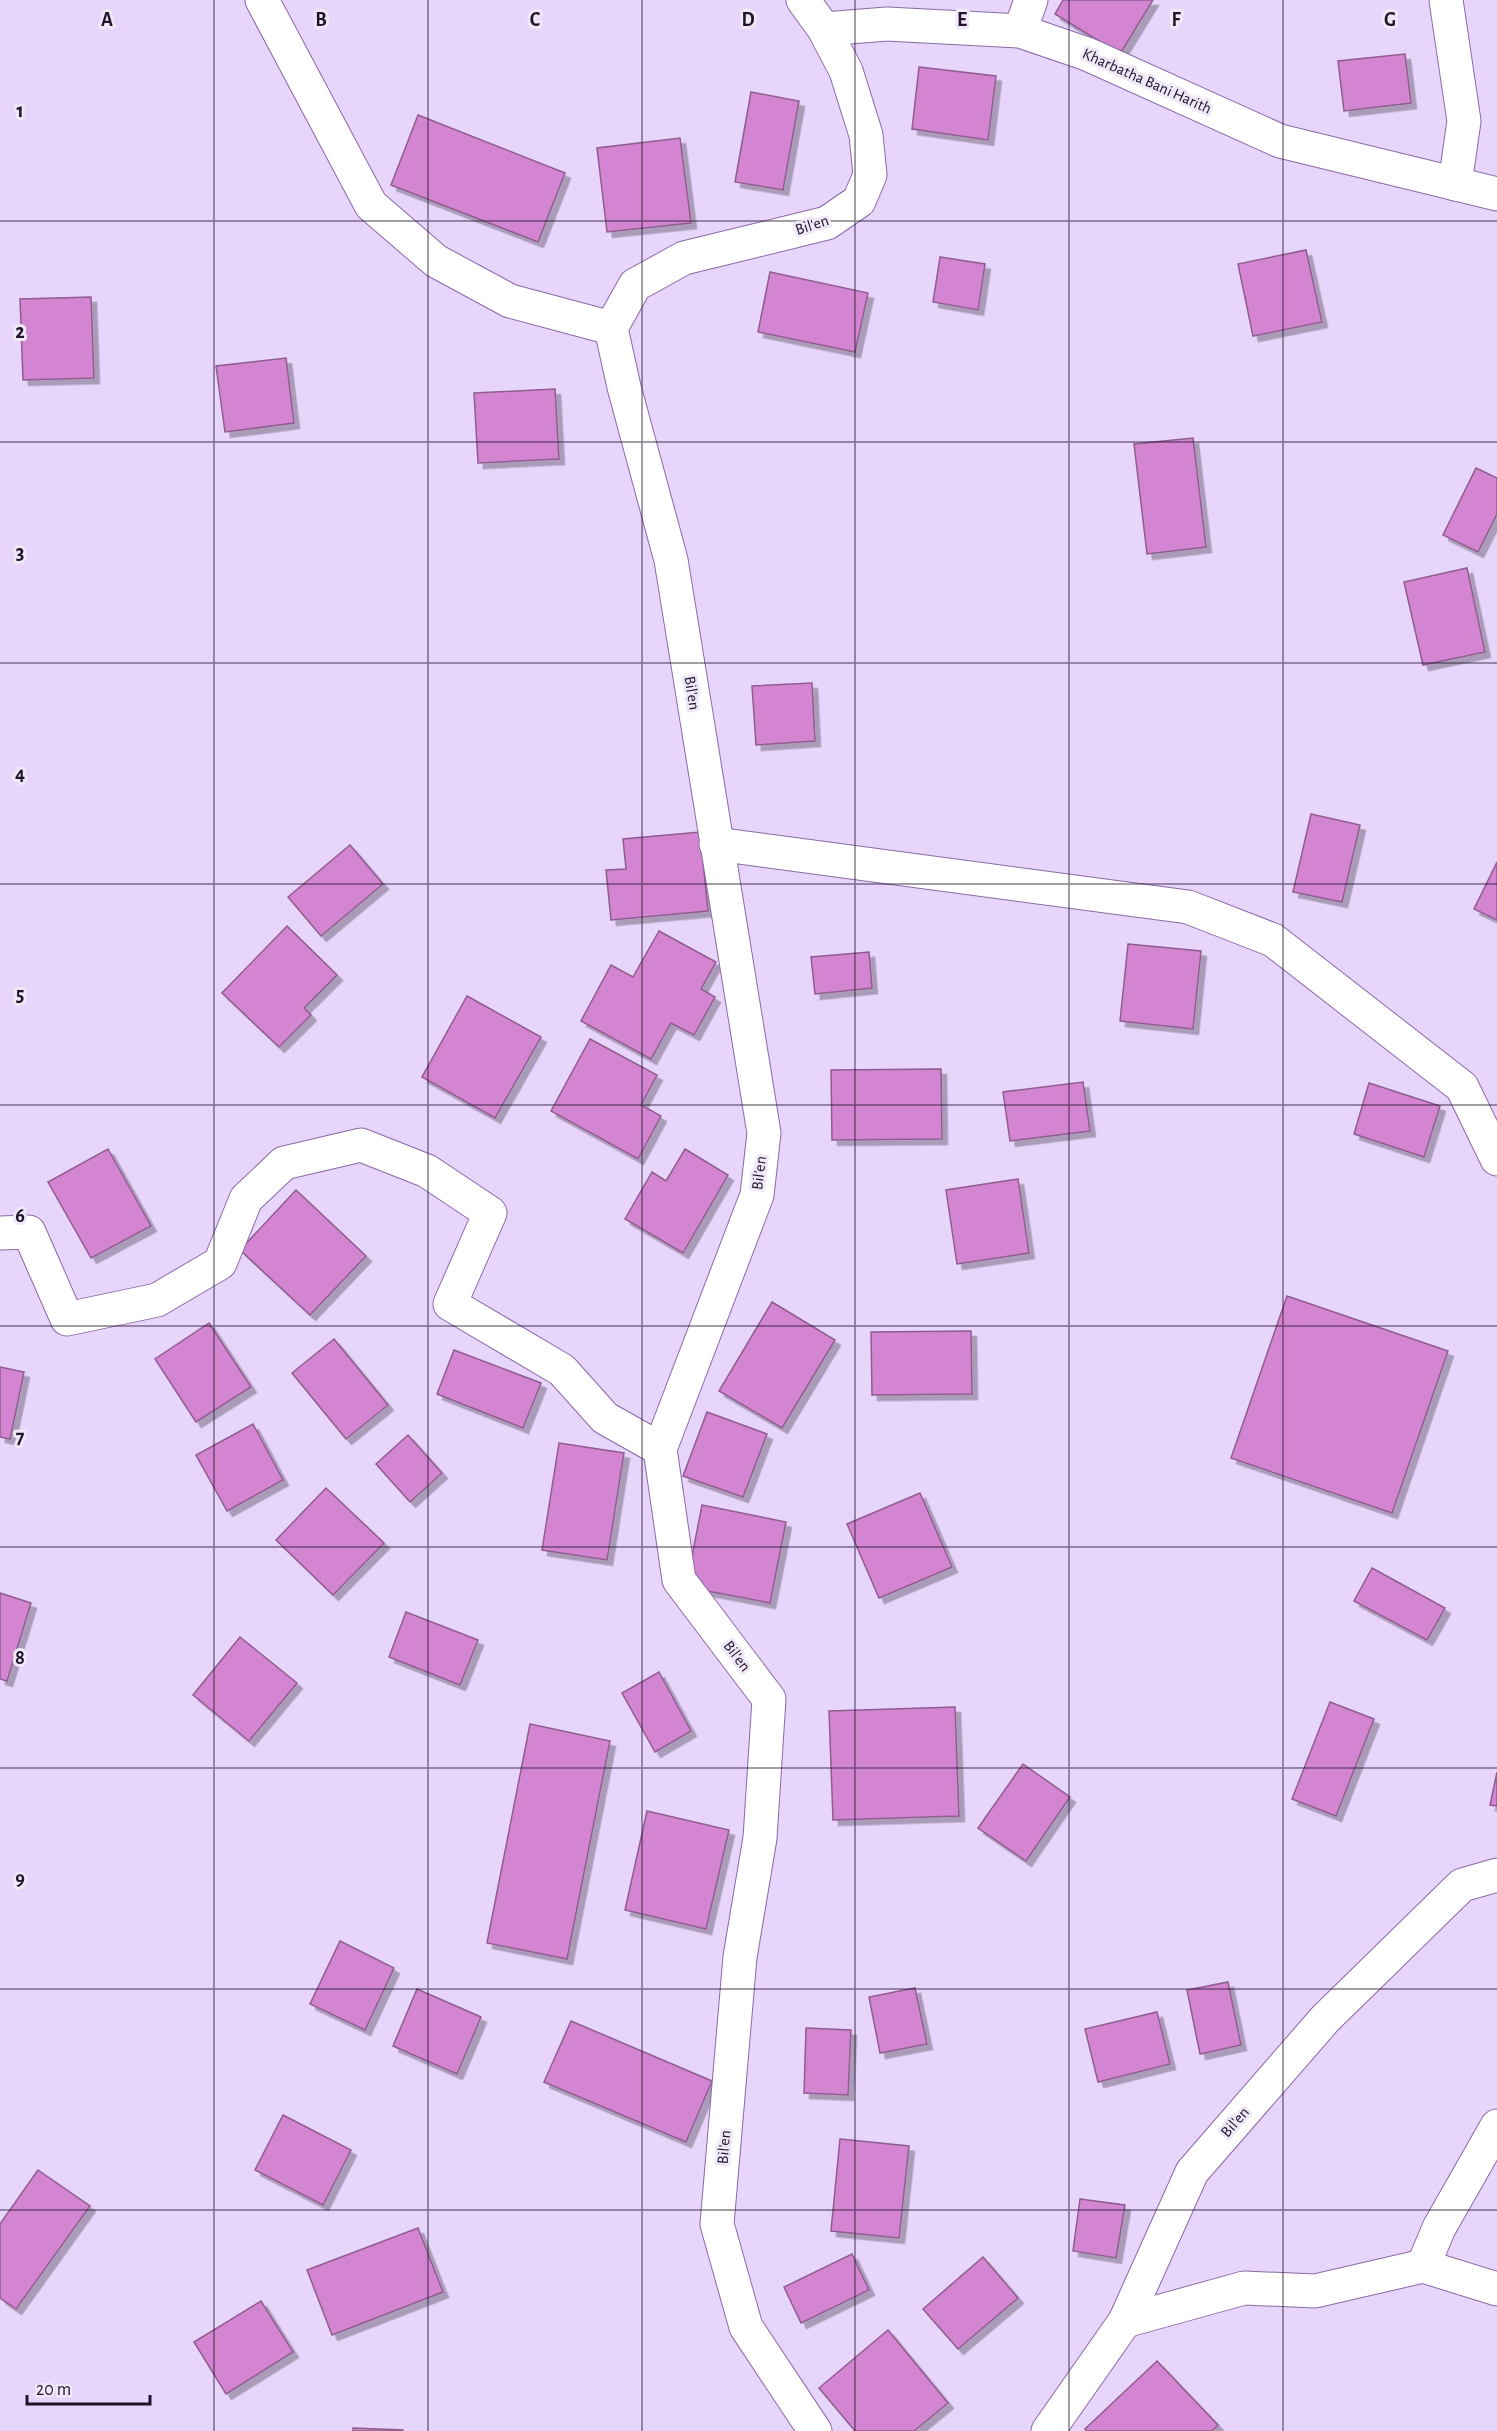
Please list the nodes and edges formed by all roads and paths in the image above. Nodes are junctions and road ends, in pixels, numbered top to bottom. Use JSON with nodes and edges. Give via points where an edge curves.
{"nodes":[{"id":1,"x":262,"y":0,"type":"edge"},
{"id":2,"x":803,"y":0,"type":"edge"},
{"id":3,"x":1031,"y":0,"type":"edge"},
{"id":4,"x":1446,"y":0,"type":"edge"},
{"id":5,"x":824,"y":29,"type":"junction"},
{"id":6,"x":1020,"y":31,"type":"junction"},
{"id":7,"x":1455,"y":184,"type":"junction"},
{"id":8,"x":1497,"y":194,"type":"edge"},
{"id":9,"x":611,"y":328,"type":"junction"},
{"id":10,"x":716,"y":844,"type":"junction"},
{"id":11,"x":1497,"y":1160,"type":"edge"},
{"id":12,"x":0,"y":1233,"type":"edge"},
{"id":13,"x":660,"y":1449,"type":"junction"},
{"id":14,"x":1497,"y":1875,"type":"edge"},
{"id":15,"x":1497,"y":2126,"type":"edge"},
{"id":16,"x":1423,"y":2266,"type":"junction"},
{"id":17,"x":1497,"y":2289,"type":"edge"},
{"id":18,"x":1125,"y":2321,"type":"junction"},
{"id":19,"x":815,"y":2431,"type":"edge"},
{"id":20,"x":1048,"y":2431,"type":"edge"}],
"edges":[{"from":1,"to":9,"type":"street","via":[[371,205],[436,261],[510,301]]},
{"from":2,"to":5,"type":"street"},
{"from":3,"to":6,"type":"street"},
{"from":4,"to":7,"type":"street","via":[[1464,121]]},
{"from":5,"to":6,"type":"street","name":"Kharbatha Bani Harith","via":[[887,24]]},
{"from":5,"to":9,"type":"street","name":"Bil'en","via":[[846,71],[866,135],[870,175],[859,201],[827,223],[684,258],[635,285]]},
{"from":6,"to":7,"type":"street","name":"Kharbatha Bani Harith","via":[[1087,54],[1280,141]]},
{"from":7,"to":8,"type":"street","name":"Kharbatha Bani Harith"},
{"from":9,"to":10,"type":"street","name":"Bil'en","via":[[670,560]]},
{"from":10,"to":11,"type":"street","via":[[1188,907],[1272,939],[1462,1087]]},
{"from":10,"to":13,"type":"street","name":"Bil'en","via":[[764,1133],[757,1195]]},
{"from":12,"to":13,"type":"street","via":[[29,1232],[67,1319],[157,1300],[220,1263],[246,1199],[284,1163],[361,1145],[427,1171],[490,1213],[450,1304],[562,1370],[605,1418]]},
{"from":13,"to":19,"type":"street","name":"Bil'en","via":[[679,1580],[769,1699],[760,1838],[740,1957],[717,2224],[746,2327]]},
{"from":14,"to":18,"type":"street","name":"Bil'en","via":[[1462,1885],[1325,2019],[1192,2172]]},
{"from":15,"to":16,"type":"street","via":[[1439,2228]]},
{"from":16,"to":17,"type":"street"},
{"from":16,"to":18,"type":"street","via":[[1315,2291],[1244,2288]]},
{"from":18,"to":20,"type":"street","name":"Bil'en"}]}
